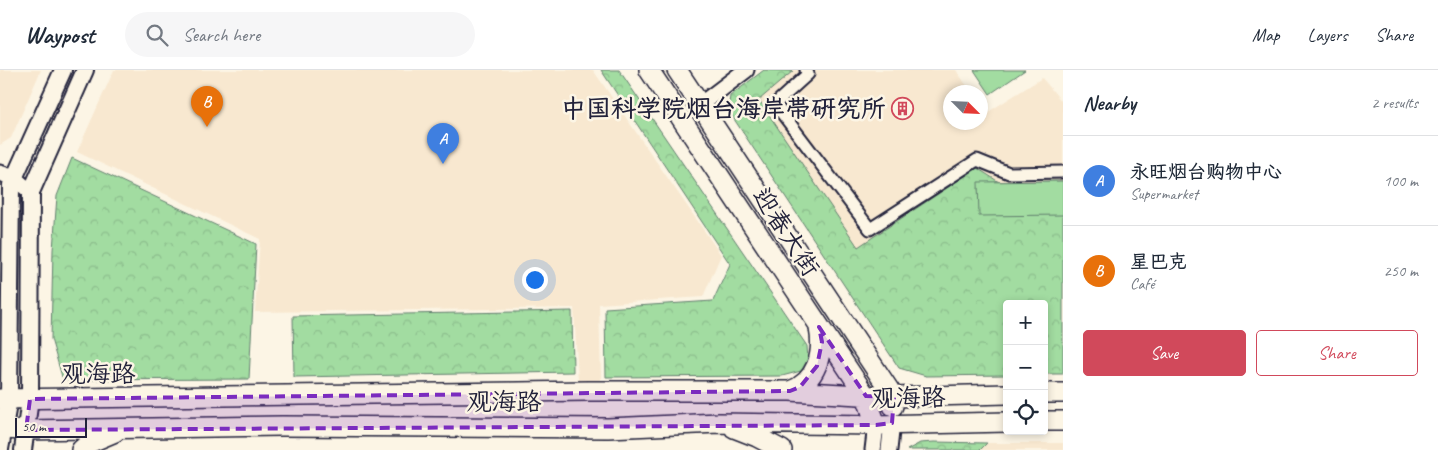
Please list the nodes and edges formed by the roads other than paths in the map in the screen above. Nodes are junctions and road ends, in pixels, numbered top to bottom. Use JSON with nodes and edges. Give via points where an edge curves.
{"nodes":[{"id":1,"x":63,"y":70,"type":"edge"},
{"id":2,"x":85,"y":70,"type":"edge"},
{"id":3,"x":649,"y":70,"type":"edge"},
{"id":4,"x":677,"y":70,"type":"edge"},
{"id":5,"x":746,"y":70,"type":"edge"},
{"id":6,"x":806,"y":70,"type":"edge"},
{"id":7,"x":700,"y":105,"type":"junction"},
{"id":8,"x":1063,"y":172,"type":"edge"},
{"id":9,"x":7,"y":176,"type":"edge"},
{"id":10,"x":31,"y":192,"type":"junction"},
{"id":11,"x":5,"y":196,"type":"edge"},
{"id":12,"x":0,"y":229,"type":"edge"},
{"id":13,"x":10,"y":251,"type":"junction"},
{"id":14,"x":819,"y":327,"type":"junction"},
{"id":15,"x":790,"y":391,"type":"junction"},
{"id":16,"x":1048,"y":393,"type":"edge"},
{"id":17,"x":1063,"y":393,"type":"edge"},
{"id":18,"x":1003,"y":394,"type":"edge"},
{"id":19,"x":866,"y":396,"type":"junction"},
{"id":20,"x":894,"y":397,"type":"junction"},
{"id":21,"x":4,"y":399,"type":"edge"},
{"id":22,"x":30,"y":399,"type":"junction"},
{"id":23,"x":1048,"y":421,"type":"edge"},
{"id":24,"x":1063,"y":421,"type":"edge"},
{"id":25,"x":1003,"y":422,"type":"edge"},
{"id":26,"x":719,"y":423,"type":"junction"},
{"id":27,"x":884,"y":424,"type":"junction"},
{"id":28,"x":134,"y":427,"type":"junction"},
{"id":29,"x":2,"y":429,"type":"edge"},
{"id":30,"x":26,"y":430,"type":"junction"},
{"id":31,"x":0,"y":449,"type":"edge"},
{"id":32,"x":23,"y":450,"type":"edge"},
{"id":33,"x":81,"y":450,"type":"edge"},
{"id":34,"x":782,"y":450,"type":"edge"},
{"id":35,"x":873,"y":450,"type":"edge"},
{"id":36,"x":889,"y":450,"type":"edge"}],
"edges":[{"from":1,"to":9,"type":"main road"},
{"from":2,"to":10,"type":"main road"},
{"from":3,"to":14,"type":"main road","name":"迎春大街"},
{"from":4,"to":7,"type":"main road","name":"迎春大街"},
{"from":5,"to":7,"type":"street"},
{"from":6,"to":8,"type":"street","via":[[808,74],[775,104],[870,229],[977,160],[1008,173]]},
{"from":7,"to":20,"type":"main road","name":"迎春大街"},
{"from":9,"to":10,"type":"street"},
{"from":9,"to":11,"type":"main road"},
{"from":10,"to":11,"type":"street"},
{"from":10,"to":22,"type":"main road"},
{"from":11,"to":13,"type":"main road"},
{"from":12,"to":13,"type":"main road"},
{"from":13,"to":21,"type":"main road"},
{"from":14,"to":15,"type":"main road","via":[[822,342],[817,366],[800,387]]},
{"from":14,"to":19,"type":"main road","name":"迎春大街"},
{"from":15,"to":19,"type":"main road","name":"观海路"},
{"from":15,"to":22,"type":"main road","name":"观海路"},
{"from":16,"to":17,"type":"main road"},
{"from":18,"to":20,"type":"main road","name":"观海路"},
{"from":19,"to":20,"type":"main road","name":"观海路"},
{"from":19,"to":27,"type":"main road","name":"迎春大街"},
{"from":20,"to":27,"type":"main road"},
{"from":21,"to":22,"type":"main road","name":"观海路"},
{"from":21,"to":29,"type":"main road"},
{"from":22,"to":30,"type":"main road"},
{"from":23,"to":24,"type":"main road"},
{"from":25,"to":27,"type":"main road","name":"观海路"},
{"from":26,"to":27,"type":"main road","name":"观海路"},
{"from":26,"to":28,"type":"main road","name":"观海路","via":[[608,428]]},
{"from":26,"to":34,"type":"main road","via":[[757,436]]},
{"from":27,"to":35,"type":"street"},
{"from":27,"to":36,"type":"street"},
{"from":28,"to":30,"type":"main road","name":"观海路"},
{"from":28,"to":33,"type":"main road","via":[[105,435]]},
{"from":29,"to":30,"type":"main road","name":"观海路"},
{"from":29,"to":31,"type":"main road"},
{"from":30,"to":32,"type":"main road"}]}
